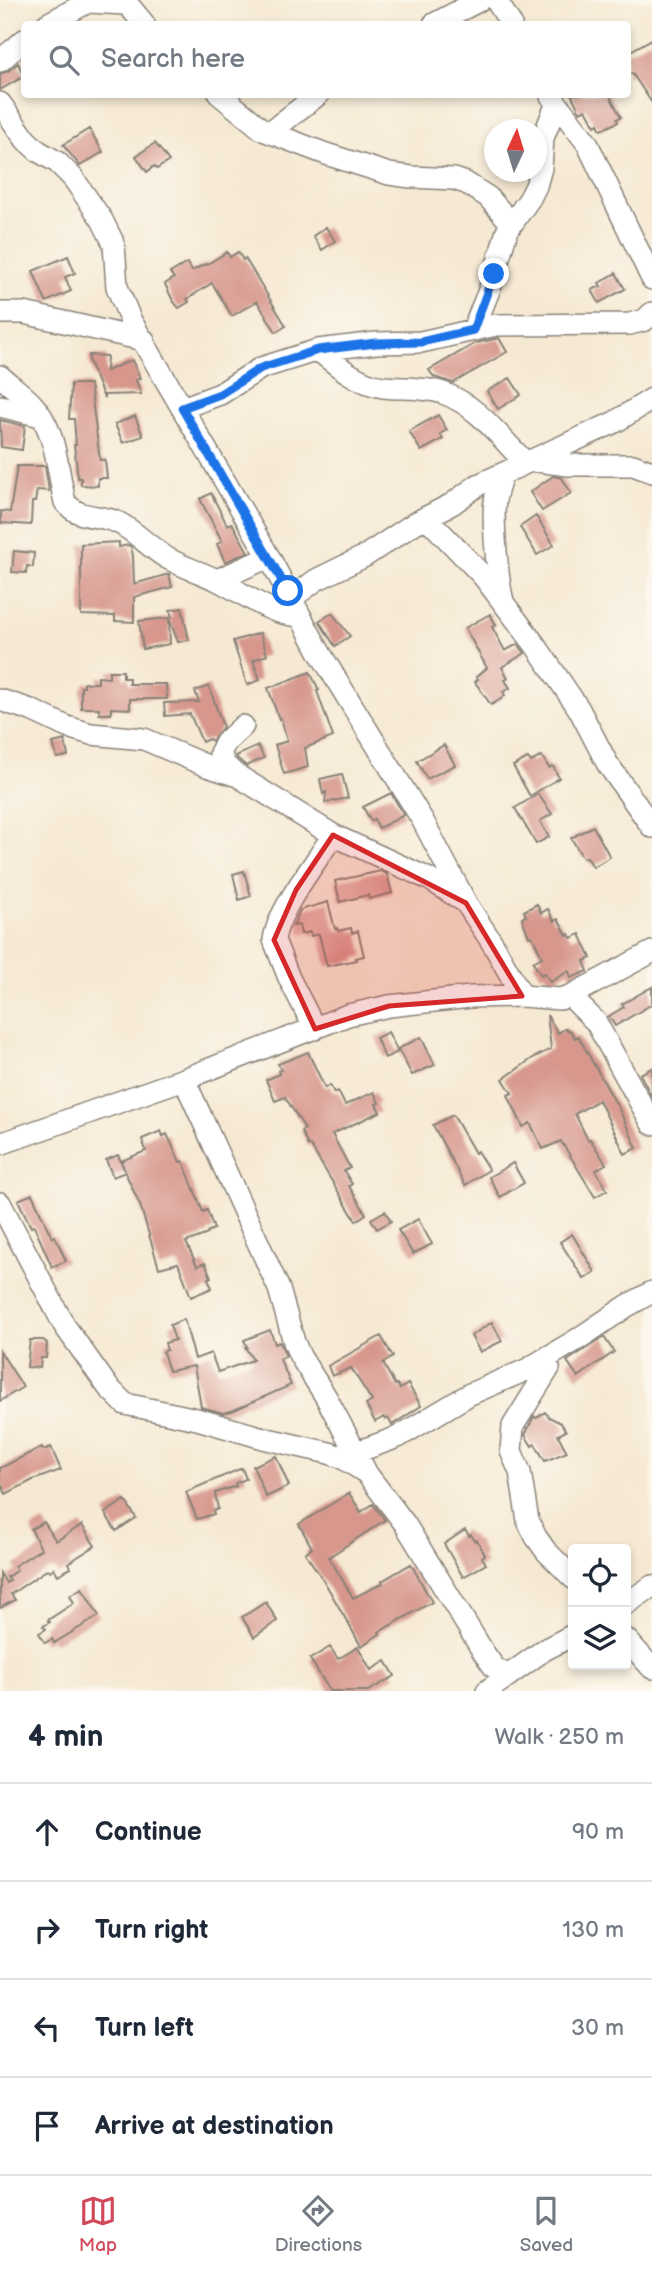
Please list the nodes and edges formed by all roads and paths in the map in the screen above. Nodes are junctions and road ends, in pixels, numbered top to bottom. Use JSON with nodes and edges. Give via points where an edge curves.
{"nodes":[{"id":1,"x":494,"y":0,"type":"edge"},
{"id":2,"x":91,"y":1,"type":"edge"},
{"id":3,"x":53,"y":21,"type":"edge"},
{"id":4,"x":142,"y":21,"type":"edge"},
{"id":5,"x":442,"y":21,"type":"edge"},
{"id":6,"x":509,"y":21,"type":"edge"},
{"id":7,"x":21,"y":43,"type":"edge"},
{"id":8,"x":0,"y":61,"type":"edge"},
{"id":9,"x":224,"y":98,"type":"edge"},
{"id":10,"x":314,"y":98,"type":"edge"},
{"id":11,"x":553,"y":100,"type":"edge"},
{"id":12,"x":0,"y":103,"type":"edge"},
{"id":13,"x":270,"y":132,"type":"junction"},
{"id":14,"x":512,"y":224,"type":"junction"},
{"id":15,"x":652,"y":279,"type":"edge"},
{"id":16,"x":0,"y":313,"type":"edge"},
{"id":17,"x":652,"y":313,"type":"edge"},
{"id":18,"x":473,"y":330,"type":"junction"},
{"id":19,"x":144,"y":340,"type":"junction"},
{"id":20,"x":318,"y":350,"type":"junction"},
{"id":21,"x":0,"y":376,"type":"edge"},
{"id":22,"x":652,"y":399,"type":"edge"},
{"id":23,"x":0,"y":407,"type":"edge"},
{"id":24,"x":182,"y":408,"type":"junction"},
{"id":25,"x":41,"y":416,"type":"junction"},
{"id":26,"x":528,"y":461,"type":"junction"},
{"id":27,"x":646,"y":467,"type":"edge"},
{"id":28,"x":502,"y":474,"type":"junction"},
{"id":29,"x":426,"y":517,"type":"junction"},
{"id":30,"x":270,"y":556,"type":"junction"},
{"id":31,"x":217,"y":580,"type":"junction"},
{"id":32,"x":503,"y":604,"type":"junction"},
{"id":33,"x":296,"y":607,"type":"junction"},
{"id":34,"x":0,"y":701,"type":"edge"},
{"id":35,"x":243,"y":726,"type":"dead end"},
{"id":36,"x":238,"y":776,"type":"junction"},
{"id":37,"x":652,"y":827,"type":"edge"},
{"id":38,"x":333,"y":835,"type":"junction"},
{"id":39,"x":466,"y":903,"type":"junction"},
{"id":40,"x":652,"y":952,"type":"edge"},
{"id":41,"x":522,"y":996,"type":"junction"},
{"id":42,"x":570,"y":996,"type":"junction"},
{"id":43,"x":315,"y":1028,"type":"junction"},
{"id":44,"x":184,"y":1079,"type":"junction"},
{"id":45,"x":652,"y":1124,"type":"edge"},
{"id":46,"x":0,"y":1144,"type":"edge"},
{"id":47,"x":0,"y":1203,"type":"edge"},
{"id":48,"x":652,"y":1292,"type":"edge"},
{"id":49,"x":549,"y":1368,"type":"dead end"},
{"id":50,"x":354,"y":1452,"type":"junction"},
{"id":51,"x":367,"y":1474,"type":"junction"},
{"id":52,"x":568,"y":1573,"type":"edge"},
{"id":53,"x":652,"y":1586,"type":"edge"},
{"id":54,"x":631,"y":1601,"type":"edge"},
{"id":55,"x":568,"y":1638,"type":"edge"},
{"id":56,"x":631,"y":1645,"type":"edge"},
{"id":57,"x":652,"y":1668,"type":"edge"},
{"id":58,"x":507,"y":1676,"type":"junction"},
{"id":59,"x":487,"y":1691,"type":"edge"}],
"edges":[{"from":1,"to":5,"type":"street"},
{"from":1,"to":6,"type":"street"},
{"from":2,"to":3,"type":"street"},
{"from":2,"to":4,"type":"street","via":[[125,4]]},
{"from":7,"to":8,"type":"street"},
{"from":9,"to":13,"type":"street","via":[[253,124]]},
{"from":10,"to":13,"type":"street"},
{"from":11,"to":14,"type":"street","via":[[536,186]]},
{"from":11,"to":15,"type":"street","via":[[587,143]]},
{"from":12,"to":19,"type":"street","via":[[26,140],[72,178],[102,220],[114,244],[121,302]]},
{"from":13,"to":14,"type":"street","via":[[389,174],[460,180],[488,197]]},
{"from":14,"to":18,"type":"street"},
{"from":16,"to":19,"type":"street","via":[[24,313]]},
{"from":17,"to":18,"type":"street","via":[[630,324]]},
{"from":18,"to":20,"type":"street","via":[[421,342]]},
{"from":19,"to":24,"type":"street"},
{"from":20,"to":24,"type":"street","via":[[261,368],[220,394]]},
{"from":20,"to":26,"type":"street","via":[[367,383],[431,390],[457,400],[495,428]]},
{"from":21,"to":25,"type":"street"},
{"from":22,"to":26,"type":"street","via":[[615,422]]},
{"from":23,"to":25,"type":"street"},
{"from":24,"to":30,"type":"street"},
{"from":25,"to":31,"type":"street","via":[[71,510],[121,523],[167,558]]},
{"from":26,"to":27,"type":"street"},
{"from":26,"to":28,"type":"street"},
{"from":28,"to":29,"type":"street"},
{"from":28,"to":32,"type":"street","via":[[494,520]]},
{"from":29,"to":32,"type":"street","via":[[483,576]]},
{"from":29,"to":33,"type":"street","via":[[366,556],[316,580]]},
{"from":30,"to":31,"type":"street"},
{"from":30,"to":33,"type":"street"},
{"from":31,"to":33,"type":"street","via":[[276,613]]},
{"from":32,"to":37,"type":"street","via":[[564,685],[607,762]]},
{"from":33,"to":39,"type":"street","via":[[423,821]]},
{"from":34,"to":36,"type":"street","via":[[91,734],[144,739]]},
{"from":35,"to":36,"type":"street","via":[[220,752],[225,765]]},
{"from":36,"to":38,"type":"street"},
{"from":38,"to":39,"type":"street","via":[[429,879]]},
{"from":38,"to":43,"type":"street","via":[[296,890],[274,940]]},
{"from":39,"to":41,"type":"street"},
{"from":40,"to":42,"type":"street"},
{"from":41,"to":42,"type":"street"},
{"from":41,"to":43,"type":"street","via":[[389,1006]]},
{"from":42,"to":45,"type":"street","via":[[596,1022]]},
{"from":43,"to":44,"type":"street"},
{"from":44,"to":46,"type":"street"},
{"from":44,"to":50,"type":"street","via":[[279,1289],[297,1349]]},
{"from":47,"to":51,"type":"street","via":[[64,1325],[125,1404],[329,1453]]},
{"from":48,"to":50,"type":"street","via":[[526,1370],[456,1401],[405,1433]]},
{"from":49,"to":52,"type":"street","via":[[513,1426],[511,1451],[520,1472],[528,1521],[546,1551]]},
{"from":50,"to":51,"type":"street"},
{"from":51,"to":58,"type":"street","via":[[405,1524],[484,1653]]},
{"from":53,"to":54,"type":"street"},
{"from":55,"to":58,"type":"street"},
{"from":56,"to":57,"type":"street"},
{"from":58,"to":59,"type":"street"}]}
